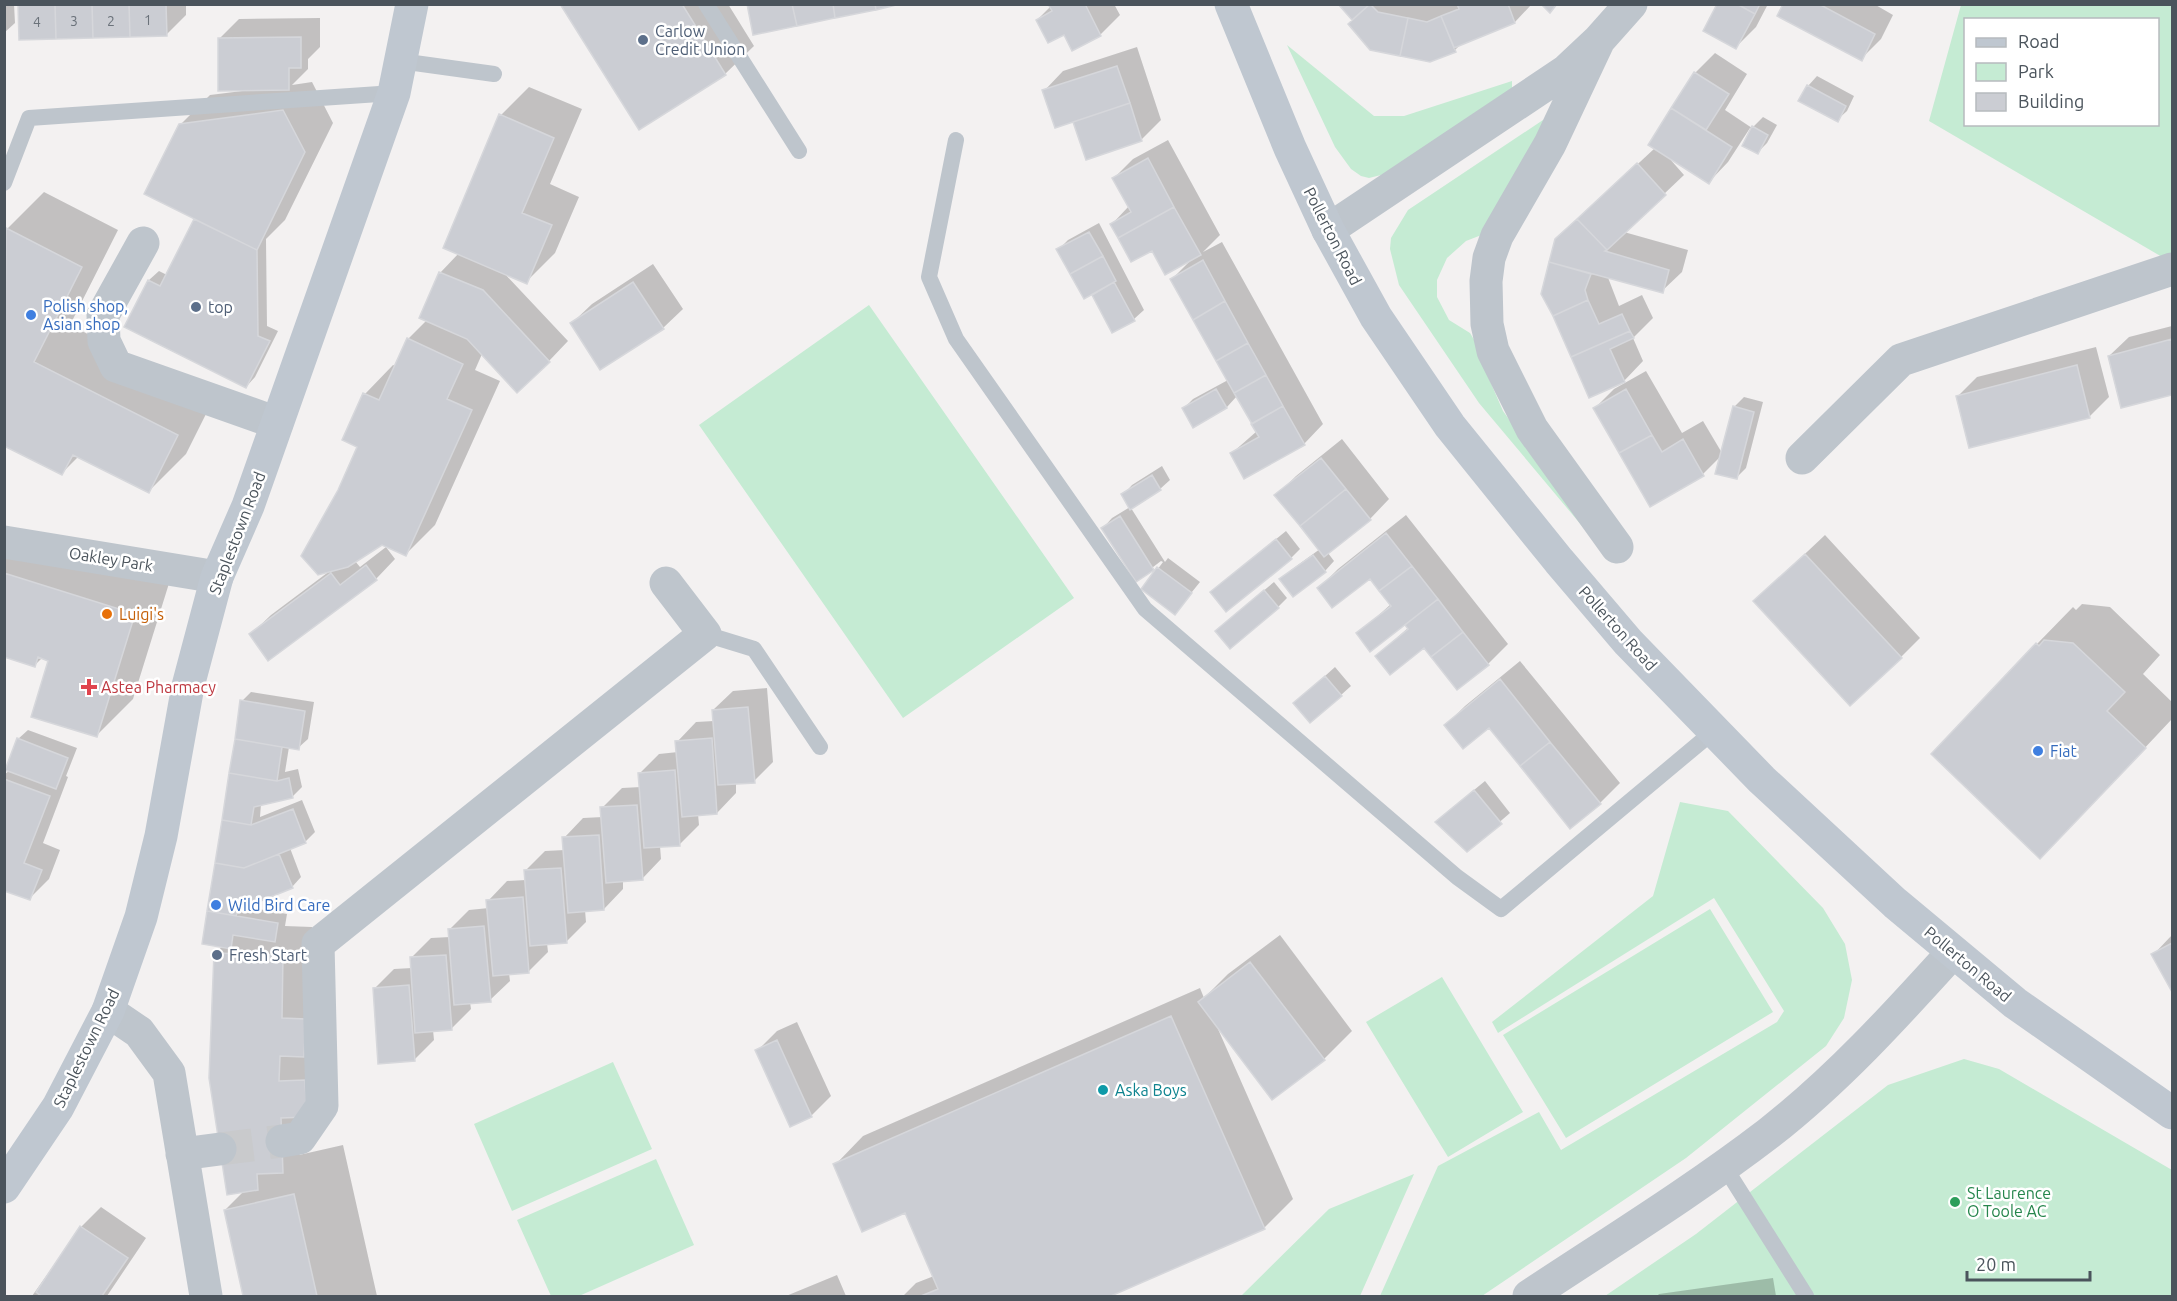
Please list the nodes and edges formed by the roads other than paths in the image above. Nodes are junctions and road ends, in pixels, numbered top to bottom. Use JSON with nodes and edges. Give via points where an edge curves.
{"nodes":[{"id":1,"x":412,"y":4,"type":"edge"},
{"id":2,"x":706,"y":4,"type":"edge"},
{"id":3,"x":1231,"y":4,"type":"edge"},
{"id":4,"x":1631,"y":4,"type":"edge"},
{"id":5,"x":1599,"y":40,"type":"junction"},
{"id":6,"x":400,"y":61,"type":"junction"},
{"id":7,"x":494,"y":74,"type":"dead end"},
{"id":8,"x":394,"y":93,"type":"junction"},
{"id":9,"x":956,"y":140,"type":"dead end"},
{"id":10,"x":799,"y":151,"type":"dead end"},
{"id":11,"x":4,"y":183,"type":"edge"},
{"id":12,"x":1328,"y":230,"type":"junction"},
{"id":13,"x":142,"y":243,"type":"dead end"},
{"id":14,"x":2172,"y":269,"type":"edge"},
{"id":15,"x":277,"y":423,"type":"junction"},
{"id":16,"x":1802,"y":458,"type":"dead end"},
{"id":17,"x":4,"y":542,"type":"edge"},
{"id":18,"x":1617,"y":548,"type":"dead end"},
{"id":19,"x":217,"y":577,"type":"junction"},
{"id":20,"x":666,"y":583,"type":"dead end"},
{"id":21,"x":705,"y":634,"type":"junction"},
{"id":22,"x":1714,"y":731,"type":"junction"},
{"id":23,"x":820,"y":747,"type":"dead end"},
{"id":24,"x":1953,"y":952,"type":"junction"},
{"id":25,"x":108,"y":1011,"type":"junction"},
{"id":26,"x":2172,"y":1113,"type":"edge"},
{"id":27,"x":282,"y":1141,"type":"tunnel mouth"},
{"id":28,"x":220,"y":1149,"type":"tunnel mouth"},
{"id":29,"x":182,"y":1154,"type":"junction"},
{"id":30,"x":1724,"y":1166,"type":"junction"},
{"id":31,"x":4,"y":1187,"type":"edge"},
{"id":32,"x":206,"y":1296,"type":"edge"},
{"id":33,"x":1528,"y":1296,"type":"edge"},
{"id":34,"x":1806,"y":1296,"type":"edge"}],
"edges":[{"from":1,"to":6,"type":"main road","name":"Staplestown Road"},
{"from":2,"to":10,"type":"lane"},
{"from":3,"to":12,"type":"main road","name":"Pollerton Road"},
{"from":4,"to":5,"type":"street"},
{"from":5,"to":12,"type":"street","via":[[1566,71]]},
{"from":5,"to":18,"type":"street","via":[[1550,144],[1497,236],[1486,281],[1487,324],[1493,351],[1532,429]]},
{"from":6,"to":7,"type":"lane"},
{"from":6,"to":8,"type":"main road","name":"Staplestown Road"},
{"from":8,"to":11,"type":"lane","via":[[29,118]]},
{"from":8,"to":15,"type":"main road","name":"Staplestown Road"},
{"from":9,"to":22,"type":"lane","via":[[929,277],[956,339],[1145,609],[1457,877],[1501,909]]},
{"from":12,"to":22,"type":"main road","name":"Pollerton Road","via":[[1376,317],[1450,426],[1628,642]]},
{"from":13,"to":15,"type":"street","via":[[103,315],[104,341],[116,366]]},
{"from":14,"to":16,"type":"street","via":[[1901,360]]},
{"from":15,"to":19,"type":"main road","name":"Staplestown Road","via":[[248,506]]},
{"from":17,"to":19,"type":"street","name":"Oakley Park"},
{"from":19,"to":25,"type":"main road","name":"Staplestown Road","via":[[188,686],[161,836],[141,917]]},
{"from":20,"to":21,"type":"street"},
{"from":21,"to":23,"type":"lane","via":[[754,649]]},
{"from":21,"to":27,"type":"street","via":[[318,944],[322,1106],[300,1138]]},
{"from":22,"to":24,"type":"main road","name":"Pollerton Road","via":[[1870,880]]},
{"from":24,"to":26,"type":"main road","name":"Pollerton Road","via":[[2014,1004]]},
{"from":24,"to":30,"type":"street","via":[[1826,1084],[1770,1133]]},
{"from":25,"to":29,"type":"street","via":[[139,1032],[169,1074]]},
{"from":25,"to":31,"type":"main road","name":"Staplestown Road","via":[[58,1107]]},
{"from":28,"to":29,"type":"street"},
{"from":29,"to":32,"type":"street"},
{"from":30,"to":33,"type":"street"},
{"from":30,"to":34,"type":"lane"}]}
